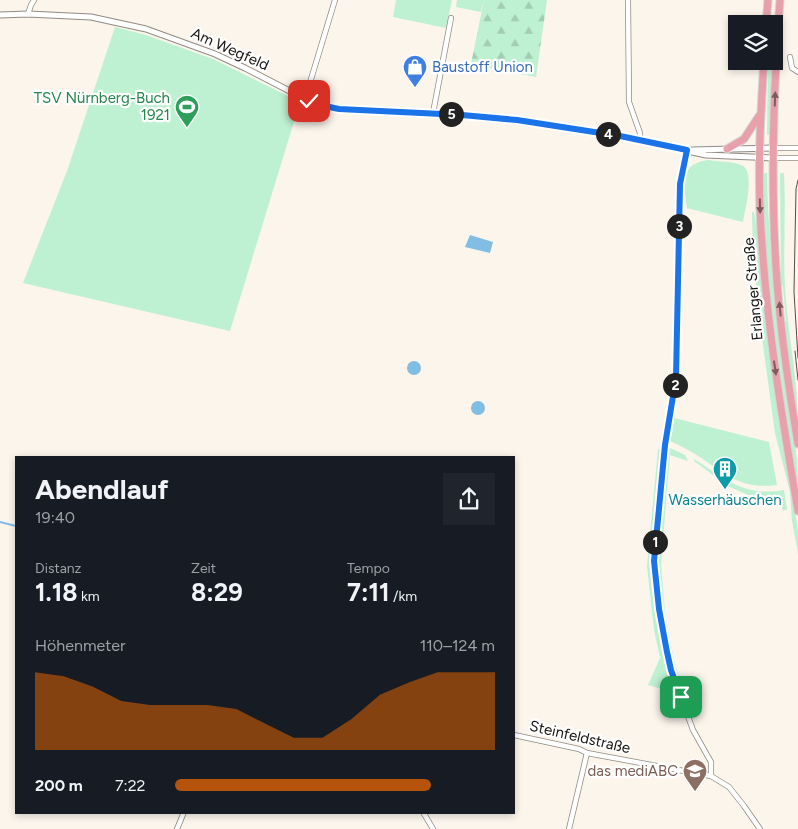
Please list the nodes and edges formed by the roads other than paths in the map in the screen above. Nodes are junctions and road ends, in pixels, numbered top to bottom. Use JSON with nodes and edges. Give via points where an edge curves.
{"nodes":[{"id":1,"x":34,"y":0,"type":"edge"},
{"id":2,"x":335,"y":0,"type":"edge"},
{"id":3,"x":628,"y":0,"type":"edge"},
{"id":4,"x":768,"y":0,"type":"edge"},
{"id":5,"x":780,"y":0,"type":"edge"},
{"id":6,"x":28,"y":14,"type":"junction"},
{"id":7,"x":0,"y":15,"type":"edge"},
{"id":8,"x":767,"y":15,"type":"edge"},
{"id":9,"x":451,"y":18,"type":"dead end"},
{"id":10,"x":790,"y":57,"type":"dead end"},
{"id":11,"x":763,"y":70,"type":"edge"},
{"id":12,"x":798,"y":72,"type":"edge"},
{"id":13,"x":305,"y":99,"type":"junction"},
{"id":14,"x":433,"y":113,"type":"junction"},
{"id":15,"x":761,"y":113,"type":"junction"},
{"id":16,"x":640,"y":140,"type":"junction"},
{"id":17,"x":760,"y":148,"type":"junction"},
{"id":18,"x":774,"y":148,"type":"junction"},
{"id":19,"x":798,"y":148,"type":"edge"},
{"id":20,"x":727,"y":149,"type":"junction"},
{"id":21,"x":687,"y":150,"type":"junction"},
{"id":22,"x":760,"y":157,"type":"junction"},
{"id":23,"x":773,"y":158,"type":"junction"},
{"id":24,"x":798,"y":158,"type":"edge"},
{"id":25,"x":798,"y":444,"type":"edge"},
{"id":26,"x":798,"y":511,"type":"edge"},
{"id":27,"x":515,"y":735,"type":"edge"},
{"id":28,"x":587,"y":753,"type":"junction"},
{"id":29,"x":711,"y":776,"type":"junction"},
{"id":30,"x":183,"y":814,"type":"edge"},
{"id":31,"x":424,"y":814,"type":"edge"},
{"id":32,"x":177,"y":829,"type":"edge"},
{"id":33,"x":433,"y":829,"type":"edge"},
{"id":34,"x":569,"y":829,"type":"edge"},
{"id":35,"x":760,"y":829,"type":"edge"}],
"edges":[{"from":1,"to":6,"type":"street"},
{"from":2,"to":13,"type":"street"},
{"from":3,"to":16,"type":"street","via":[[629,102]]},
{"from":4,"to":8,"type":"main road"},
{"from":18,"to":5,"type":"main road","name":"Erlanger Straße","one_way":true},
{"from":6,"to":7,"type":"street","name":"Am Wegfeld"},
{"from":6,"to":13,"type":"street","name":"Am Wegfeld","via":[[92,17],[151,31],[224,58]]},
{"from":9,"to":14,"type":"street"},
{"from":10,"to":12,"type":"street","via":[[792,68]]},
{"from":11,"to":15,"type":"main road","name":"Erlanger Straße"},
{"from":13,"to":14,"type":"street","name":"Am Wegfeld","via":[[339,109]]},
{"from":14,"to":16,"type":"street","name":"Am Wegfeld","via":[[517,120]]},
{"from":15,"to":17,"type":"main road","name":"Erlanger Straße"},
{"from":15,"to":20,"type":"main road","via":[[744,139]]},
{"from":16,"to":21,"type":"street","name":"Am Wegfeld"},
{"from":17,"to":18,"type":"street","name":"Am Wegfeld"},
{"from":17,"to":20,"type":"street","name":"Am Wegfeld"},
{"from":17,"to":22,"type":"main road","name":"Erlanger Straße"},
{"from":18,"to":19,"type":"street"},
{"from":18,"to":23,"type":"main road","name":"Erlanger Straße"},
{"from":20,"to":21,"type":"street","name":"Am Wegfeld"},
{"from":21,"to":22,"type":"street","name":"Am Wegfeld","via":[[706,155]]},
{"from":21,"to":29,"type":"street","via":[[680,184],[676,378],[665,445],[654,561],[671,670],[693,730],[711,762]]},
{"from":22,"to":23,"type":"street","name":"Am Wegfeld"},
{"from":22,"to":26,"type":"main road","name":"Erlanger Straße","one_way":true,"via":[[768,317]]},
{"from":23,"to":24,"type":"street"},
{"from":25,"to":23,"type":"main road","name":"Erlanger Straße","one_way":true,"via":[[779,306]]},
{"from":27,"to":28,"type":"street","name":"Steinfeldstraße"},
{"from":28,"to":29,"type":"street","name":"Steinfeldstraße"},
{"from":28,"to":34,"type":"street"},
{"from":29,"to":35,"type":"street","name":"Steinfeldstraße","via":[[726,786]]},
{"from":30,"to":32,"type":"street"},
{"from":31,"to":33,"type":"street"}]}
